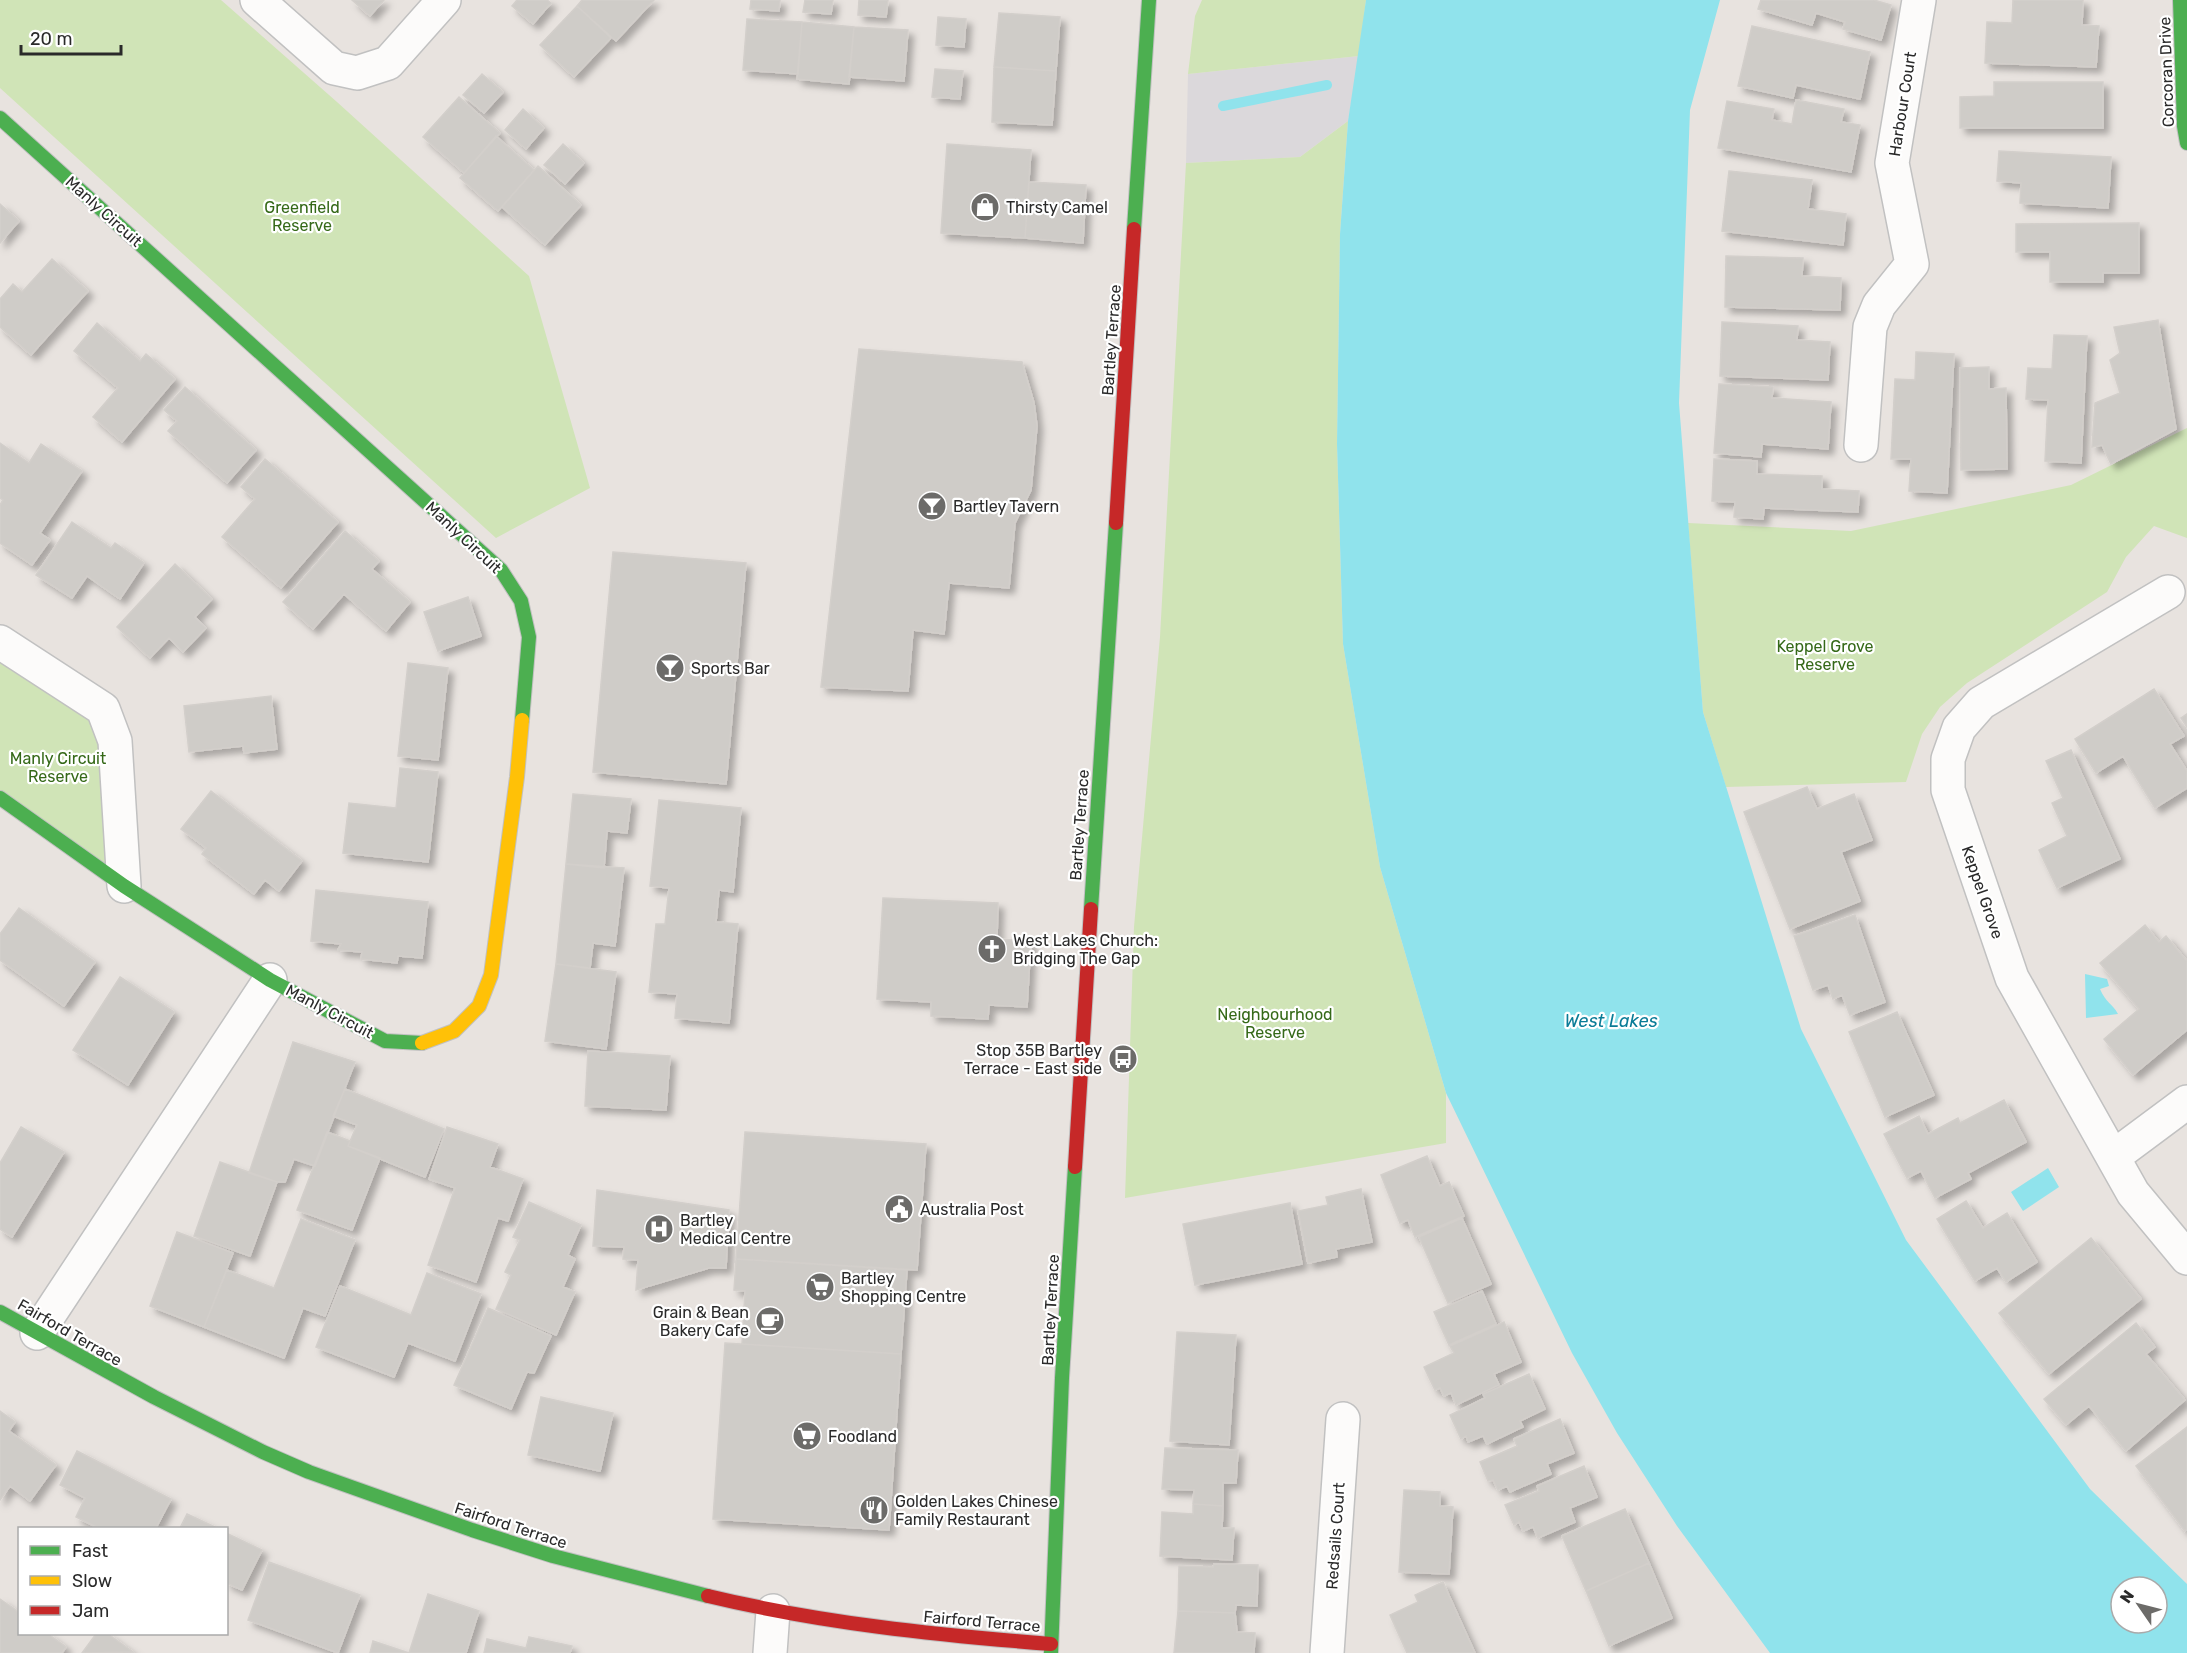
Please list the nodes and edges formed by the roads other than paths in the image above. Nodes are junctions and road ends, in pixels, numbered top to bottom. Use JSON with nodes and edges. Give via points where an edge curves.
{"nodes":[{"id":1,"x":257,"y":0,"type":"edge"},
{"id":2,"x":444,"y":0,"type":"edge"},
{"id":3,"x":1149,"y":0,"type":"edge"},
{"id":4,"x":1919,"y":0,"type":"edge"},
{"id":5,"x":2180,"y":0,"type":"edge"},
{"id":6,"x":0,"y":118,"type":"edge"},
{"id":7,"x":2187,"y":143,"type":"edge"},
{"id":8,"x":1861,"y":445,"type":"dead end"},
{"id":9,"x":2168,"y":592,"type":"dead end"},
{"id":10,"x":0,"y":642,"type":"edge"},
{"id":11,"x":0,"y":798,"type":"edge"},
{"id":12,"x":124,"y":886,"type":"junction"},
{"id":13,"x":270,"y":980,"type":"junction"},
{"id":14,"x":2187,"y":1102,"type":"edge"},
{"id":15,"x":2113,"y":1157,"type":"junction"},
{"id":16,"x":2187,"y":1258,"type":"edge"},
{"id":17,"x":0,"y":1311,"type":"edge"},
{"id":18,"x":37,"y":1333,"type":"junction"},
{"id":19,"x":1343,"y":1419,"type":"dead end"},
{"id":20,"x":773,"y":1611,"type":"junction"},
{"id":21,"x":1051,"y":1649,"type":"edge"},
{"id":22,"x":770,"y":1653,"type":"edge"},
{"id":23,"x":1327,"y":1653,"type":"edge"}],
"edges":[{"from":1,"to":2,"type":"street","via":[[334,68],[357,73],[388,63]]},
{"from":3,"to":21,"type":"street","name":"Bartley Terrace","via":[[1080,1068]]},
{"from":4,"to":8,"type":"street","name":"Harbour Court","via":[[1892,164],[1912,264],[1880,305],[1870,327]]},
{"from":5,"to":7,"type":"street","name":"Corcoran Drive"},
{"from":6,"to":13,"type":"street","name":"Manly Circuit","via":[[501,570],[521,602],[529,637],[517,777],[491,975],[479,1006],[454,1031],[421,1043],[386,1041]]},
{"from":9,"to":15,"type":"street","name":"Keppel Grove","via":[[1981,703],[1959,728],[1948,759],[1948,790],[2012,978]]},
{"from":10,"to":12,"type":"street","via":[[103,709],[115,741]]},
{"from":11,"to":12,"type":"street","name":"Manly Circuit"},
{"from":12,"to":13,"type":"street","name":"Manly Circuit"},
{"from":13,"to":18,"type":"street","name":"Manly Circuit"},
{"from":14,"to":15,"type":"street"},
{"from":15,"to":16,"type":"street","name":"Keppel Grove","via":[[2133,1193]]},
{"from":17,"to":18,"type":"street","name":"Fairford Terrace"},
{"from":18,"to":20,"type":"street","name":"Fairford Terrace","via":[[129,1385],[282,1461],[525,1549],[630,1579]]},
{"from":19,"to":23,"type":"street","name":"Redsails Court"},
{"from":20,"to":21,"type":"street","name":"Fairford Terrace"},
{"from":20,"to":22,"type":"street"}]}
